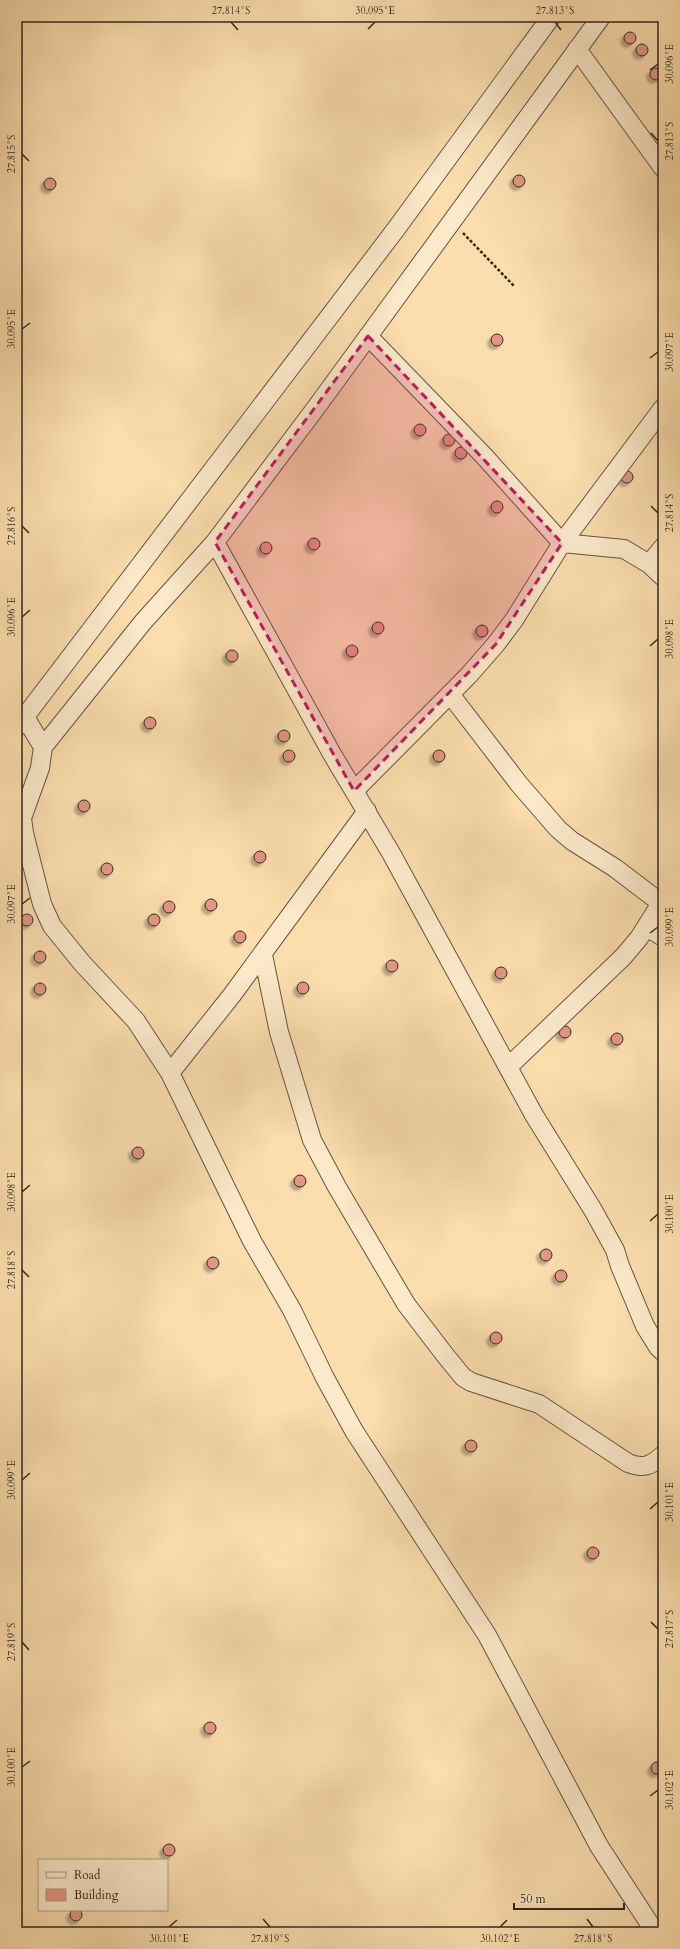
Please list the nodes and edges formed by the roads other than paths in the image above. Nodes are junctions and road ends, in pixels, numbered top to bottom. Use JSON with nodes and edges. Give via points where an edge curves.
{"nodes":[{"id":1,"x":551,"y":17,"type":"edge"},
{"id":2,"x":601,"y":17,"type":"edge"},
{"id":3,"x":578,"y":49,"type":"junction"},
{"id":4,"x":663,"y":168,"type":"edge"},
{"id":5,"x":368,"y":336,"type":"junction"},
{"id":6,"x":663,"y":408,"type":"edge"},
{"id":7,"x":215,"y":542,"type":"junction"},
{"id":8,"x":562,"y":543,"type":"junction"},
{"id":9,"x":663,"y":547,"type":"edge"},
{"id":10,"x":649,"y":564,"type":"junction"},
{"id":11,"x":663,"y":577,"type":"edge"},
{"id":12,"x":450,"y":694,"type":"junction"},
{"id":13,"x":21,"y":723,"type":"edge"},
{"id":14,"x":43,"y":748,"type":"junction"},
{"id":15,"x":354,"y":791,"type":"junction"},
{"id":16,"x":367,"y":811,"type":"junction"},
{"id":17,"x":662,"y":901,"type":"edge"},
{"id":18,"x":647,"y":926,"type":"junction"},
{"id":19,"x":663,"y":937,"type":"edge"},
{"id":20,"x":263,"y":955,"type":"junction"},
{"id":21,"x":508,"y":1067,"type":"junction"},
{"id":22,"x":170,"y":1073,"type":"junction"},
{"id":23,"x":663,"y":1352,"type":"edge"},
{"id":24,"x":663,"y":1455,"type":"edge"},
{"id":25,"x":654,"y":1932,"type":"edge"}],
"edges":[{"from":1,"to":13,"type":"street","via":[[396,229]]},
{"from":2,"to":3,"type":"street"},
{"from":3,"to":4,"type":"street"},
{"from":3,"to":5,"type":"street"},
{"from":5,"to":7,"type":"street"},
{"from":5,"to":8,"type":"street","via":[[485,457]]},
{"from":6,"to":8,"type":"street"},
{"from":7,"to":14,"type":"street","via":[[147,616]]},
{"from":7,"to":15,"type":"street"},
{"from":8,"to":10,"type":"street","via":[[624,549]]},
{"from":8,"to":12,"type":"street","via":[[514,620]]},
{"from":9,"to":10,"type":"street"},
{"from":10,"to":11,"type":"street"},
{"from":12,"to":15,"type":"street"},
{"from":12,"to":17,"type":"street","via":[[519,784],[558,829]]},
{"from":13,"to":14,"type":"street"},
{"from":14,"to":22,"type":"street","via":[[40,768],[22,818],[27,849],[42,904],[52,926],[82,963],[136,1021]]},
{"from":15,"to":16,"type":"street"},
{"from":16,"to":20,"type":"street"},
{"from":16,"to":21,"type":"street"},
{"from":17,"to":18,"type":"street"},
{"from":18,"to":19,"type":"street"},
{"from":18,"to":21,"type":"street","via":[[608,973]]},
{"from":20,"to":22,"type":"street"},
{"from":20,"to":24,"type":"street","via":[[279,1032],[312,1140],[337,1188],[406,1304],[445,1356],[463,1377],[471,1382],[539,1404],[628,1463],[647,1467]]},
{"from":21,"to":23,"type":"street","via":[[615,1250],[645,1326]]},
{"from":22,"to":25,"type":"street","via":[[252,1241],[292,1310],[354,1430],[487,1635],[599,1846]]}]}
